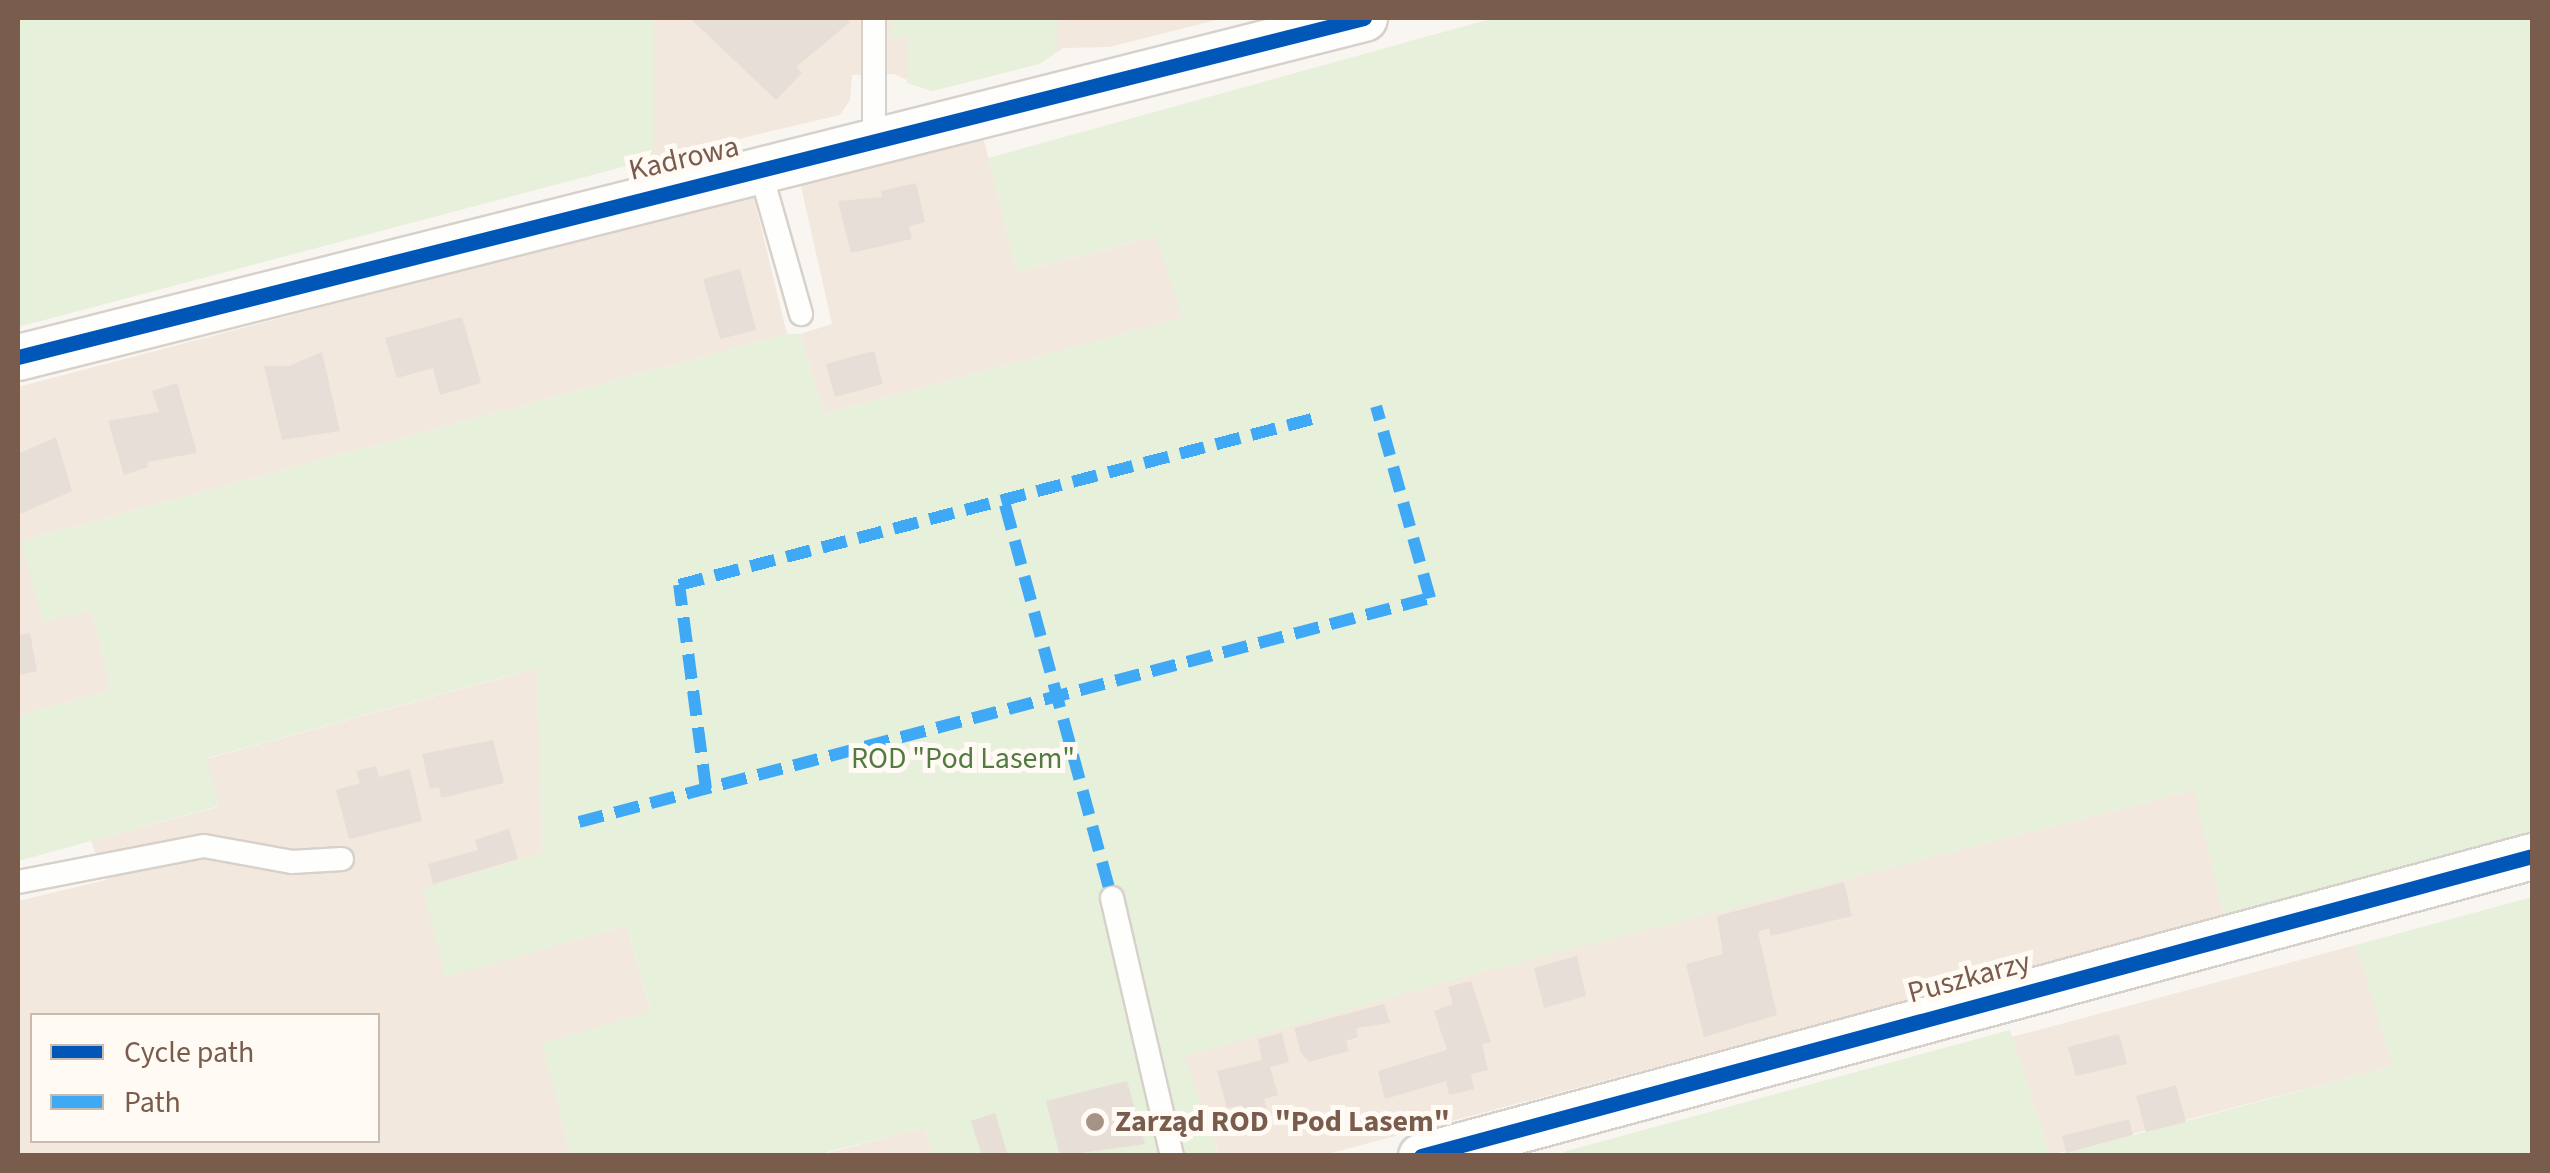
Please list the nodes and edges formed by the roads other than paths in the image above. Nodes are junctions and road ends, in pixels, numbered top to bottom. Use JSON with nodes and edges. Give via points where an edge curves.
{"nodes":[{"id":1,"x":874,"y":18,"type":"edge"},
{"id":2,"x":1364,"y":18,"type":"edge"},
{"id":3,"x":874,"y":136,"type":"junction"},
{"id":4,"x":760,"y":170,"type":"junction"},
{"id":5,"x":801,"y":314,"type":"dead end"},
{"id":6,"x":18,"y":357,"type":"edge"},
{"id":7,"x":2532,"y":856,"type":"edge"},
{"id":8,"x":342,"y":859,"type":"dead end"},
{"id":9,"x":18,"y":882,"type":"edge"},
{"id":10,"x":1112,"y":898,"type":"dead end"},
{"id":11,"x":1172,"y":1156,"type":"edge"},
{"id":12,"x":1421,"y":1156,"type":"edge"}],
"edges":[{"from":1,"to":3,"type":"lane"},
{"from":2,"to":3,"type":"street","name":"Kadrowa"},
{"from":3,"to":4,"type":"street","name":"Kadrowa"},
{"from":4,"to":5,"type":"lane"},
{"from":4,"to":6,"type":"street","name":"Kadrowa"},
{"from":7,"to":12,"type":"street","name":"Puszkarzy"},
{"from":8,"to":9,"type":"lane","via":[[292,862],[204,846]]},
{"from":10,"to":11,"type":"lane"}]}
